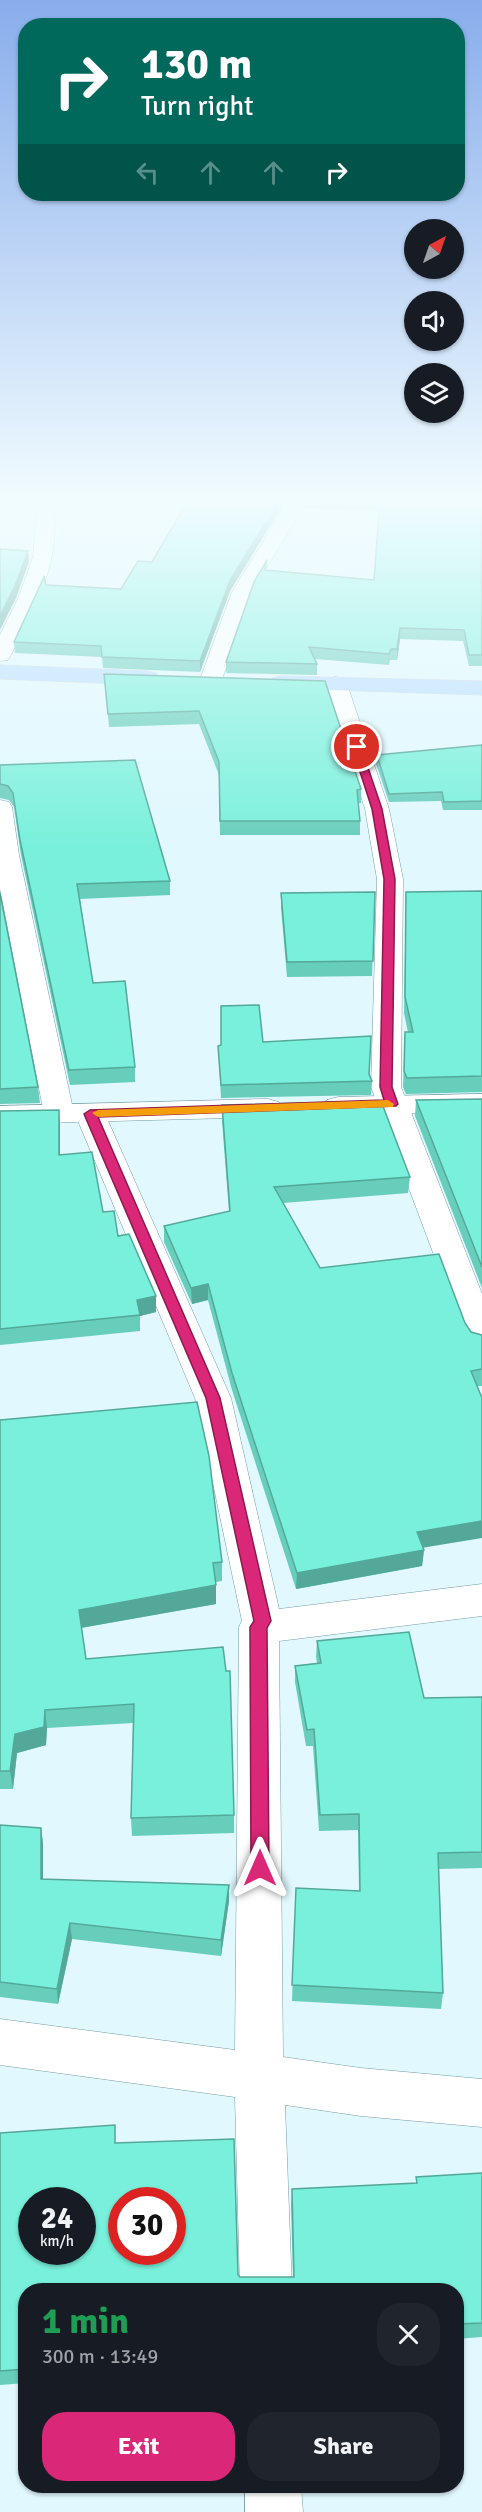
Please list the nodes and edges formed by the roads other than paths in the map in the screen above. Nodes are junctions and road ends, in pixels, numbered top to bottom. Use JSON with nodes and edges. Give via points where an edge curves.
{"nodes":[{"id":1,"x":20,"y":614,"type":"edge"},
{"id":2,"x":234,"y":614,"type":"edge"},
{"id":3,"x":0,"y":655,"type":"edge"},
{"id":4,"x":0,"y":672,"type":"edge"},
{"id":5,"x":164,"y":679,"type":"edge"},
{"id":6,"x":187,"y":680,"type":"edge"},
{"id":7,"x":210,"y":682,"type":"junction"},
{"id":8,"x":233,"y":682,"type":"edge"},
{"id":9,"x":256,"y":682,"type":"edge"},
{"id":10,"x":336,"y":684,"type":"junction"},
{"id":11,"x":482,"y":688,"type":"edge"},
{"id":12,"x":0,"y":807,"type":"edge"},
{"id":13,"x":482,"y":1103,"type":"edge"},
{"id":14,"x":392,"y":1104,"type":"junction"},
{"id":15,"x":74,"y":1114,"type":"junction"},
{"id":16,"x":0,"y":1116,"type":"edge"},
{"id":17,"x":482,"y":1338,"type":"edge"},
{"id":18,"x":482,"y":1600,"type":"edge"},
{"id":19,"x":259,"y":1627,"type":"junction"},
{"id":20,"x":0,"y":2042,"type":"edge"},
{"id":21,"x":259,"y":2076,"type":"junction"},
{"id":22,"x":482,"y":2103,"type":"edge"},
{"id":23,"x":266,"y":2283,"type":"edge"},
{"id":24,"x":273,"y":2493,"type":"edge"},
{"id":25,"x":274,"y":2512,"type":"edge"}],
"edges":[{"from":1,"to":3,"type":"street"},
{"from":2,"to":7,"type":"street"},
{"from":4,"to":5,"type":"main road"},
{"from":6,"to":7,"type":"main road"},
{"from":7,"to":8,"type":"main road"},
{"from":9,"to":10,"type":"main road"},
{"from":10,"to":11,"type":"main road"},
{"from":10,"to":14,"type":"street","via":[[377,809],[390,879],[386,1087]]},
{"from":12,"to":15,"type":"street","via":[[6,855]]},
{"from":13,"to":14,"type":"street"},
{"from":14,"to":15,"type":"street"},
{"from":14,"to":17,"type":"street"},
{"from":15,"to":16,"type":"street"},
{"from":15,"to":19,"type":"street","via":[[213,1398],[262,1621]]},
{"from":18,"to":19,"type":"street"},
{"from":19,"to":21,"type":"street"},
{"from":20,"to":21,"type":"street","via":[[62,2047]]},
{"from":21,"to":22,"type":"street","via":[[404,2098]]},
{"from":21,"to":23,"type":"street"},
{"from":24,"to":25,"type":"street"}]}
